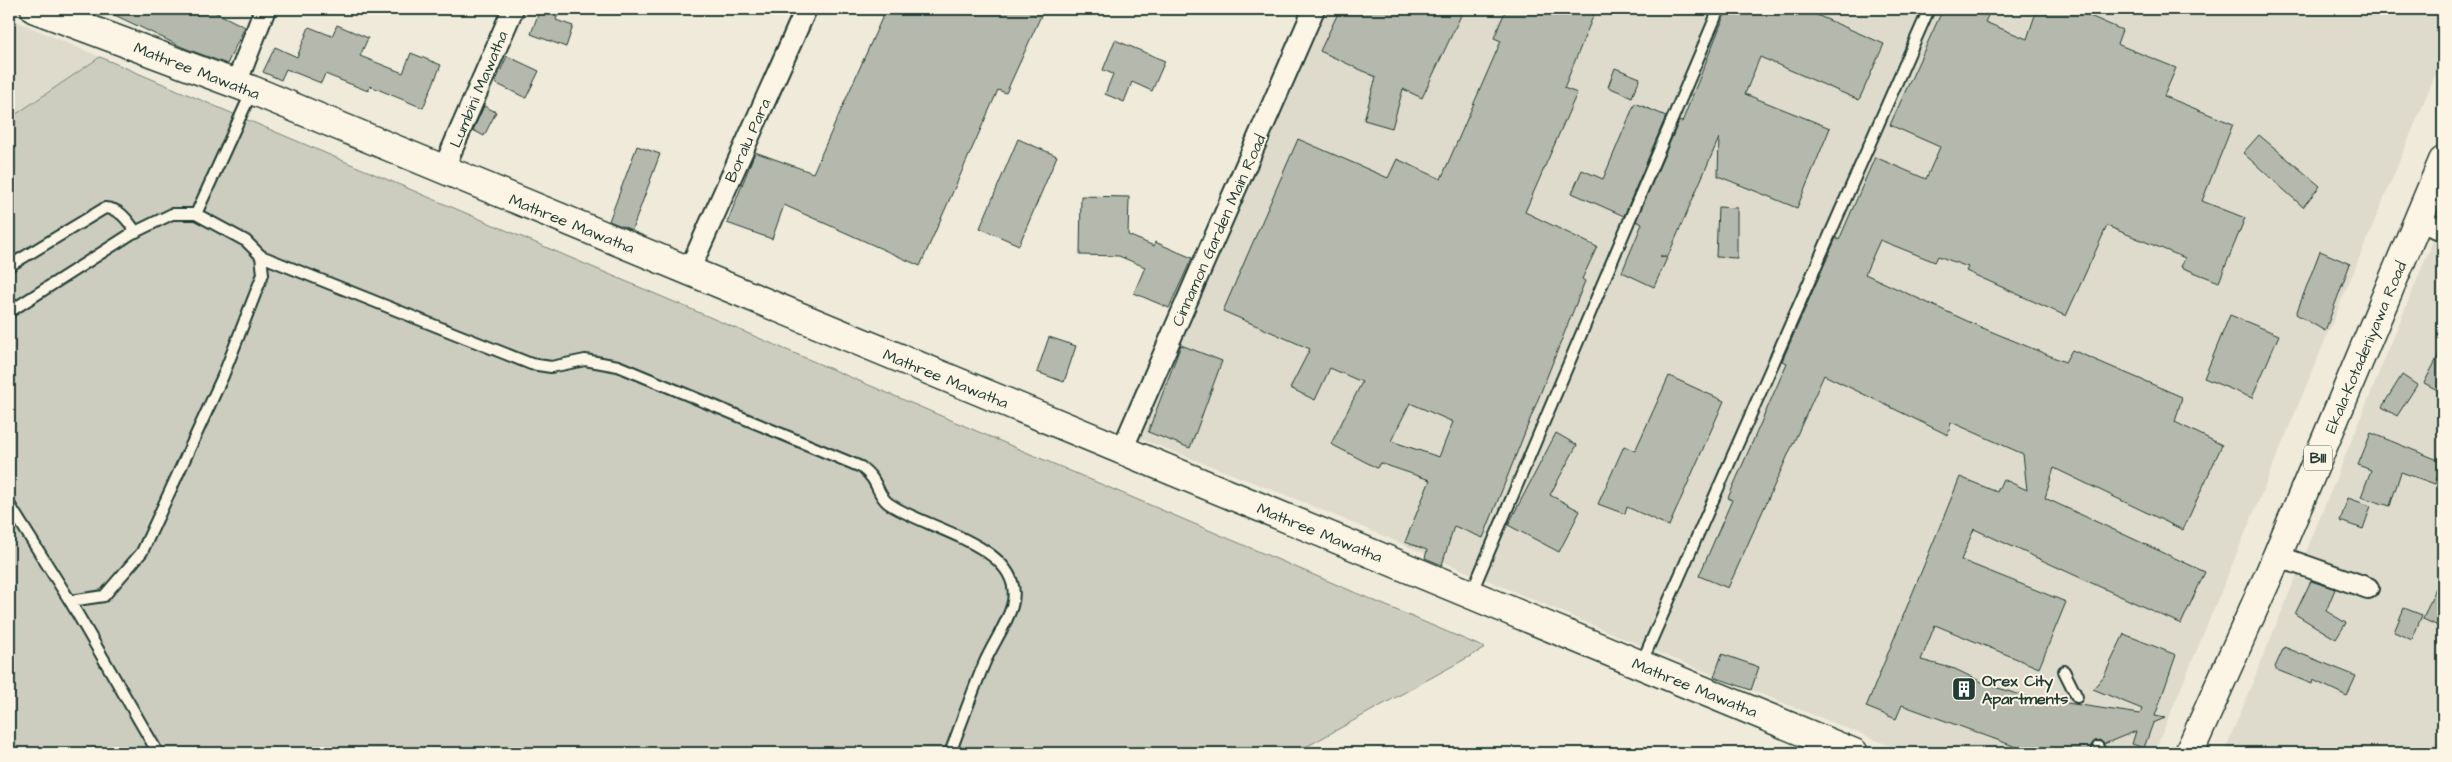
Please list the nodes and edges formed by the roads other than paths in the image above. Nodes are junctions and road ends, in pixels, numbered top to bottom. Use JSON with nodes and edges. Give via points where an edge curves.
{"nodes":[{"id":1,"x":35,"y":9,"type":"edge"},
{"id":2,"x":265,"y":9,"type":"edge"},
{"id":3,"x":513,"y":9,"type":"edge"},
{"id":4,"x":1314,"y":9,"type":"edge"},
{"id":5,"x":1719,"y":9,"type":"edge"},
{"id":6,"x":1928,"y":9,"type":"edge"},
{"id":7,"x":801,"y":11,"type":"edge"},
{"id":8,"x":244,"y":87,"type":"junction"},
{"id":9,"x":2443,"y":161,"type":"edge"},
{"id":10,"x":443,"y":170,"type":"junction"},
{"id":11,"x":196,"y":214,"type":"junction"},
{"id":12,"x":2418,"y":220,"type":"junction"},
{"id":13,"x":2443,"y":230,"type":"edge"},
{"id":14,"x":136,"y":232,"type":"junction"},
{"id":15,"x":261,"y":256,"type":"junction"},
{"id":16,"x":9,"y":266,"type":"edge"},
{"id":17,"x":689,"y":271,"type":"junction"},
{"id":18,"x":9,"y":312,"type":"edge"},
{"id":19,"x":1122,"y":450,"type":"junction"},
{"id":20,"x":9,"y":504,"type":"edge"},
{"id":21,"x":2277,"y":556,"type":"junction"},
{"id":22,"x":2368,"y":588,"type":"dead end"},
{"id":23,"x":1470,"y":594,"type":"junction"},
{"id":24,"x":70,"y":601,"type":"junction"},
{"id":25,"x":1641,"y":665,"type":"junction"},
{"id":26,"x":2064,"y":671,"type":"dead end"},
{"id":27,"x":2077,"y":697,"type":"dead end"},
{"id":28,"x":158,"y":753,"type":"edge"},
{"id":29,"x":950,"y":753,"type":"edge"},
{"id":30,"x":1854,"y":753,"type":"edge"},
{"id":31,"x":2189,"y":753,"type":"edge"}],
"edges":[{"from":1,"to":8,"type":"street","name":"Mathree Mawatha"},
{"from":2,"to":8,"type":"street"},
{"from":3,"to":10,"type":"street","name":"Lumbini Mawatha"},
{"from":4,"to":19,"type":"street","name":"Cinnamon Garden Main Road"},
{"from":5,"to":23,"type":"lane"},
{"from":6,"to":25,"type":"lane"},
{"from":7,"to":17,"type":"street","name":"Boralu Para"},
{"from":8,"to":10,"type":"street","name":"Mathree Mawatha"},
{"from":8,"to":11,"type":"lane"},
{"from":9,"to":12,"type":"street","name":"Ekala-Kotadeniyawa Road","number":"B111"},
{"from":10,"to":17,"type":"street","name":"Mathree Mawatha"},
{"from":11,"to":14,"type":"lane","via":[[172,214]]},
{"from":11,"to":15,"type":"lane","via":[[246,241]]},
{"from":12,"to":13,"type":"street"},
{"from":12,"to":21,"type":"street","name":"Ekala-Kotadeniyawa Road","number":"B111"},
{"from":14,"to":16,"type":"lane","via":[[123,214],[114,208],[105,208]]},
{"from":14,"to":18,"type":"lane"},
{"from":15,"to":24,"type":"lane","via":[[263,274],[223,376],[142,552],[104,596]]},
{"from":15,"to":29,"type":"lane","via":[[531,364],[551,366],[585,360],[618,366],[861,467],[873,479],[886,502],[904,514],[979,546],[1004,566],[1013,582],[1012,605],[984,663]]},
{"from":17,"to":19,"type":"street","name":"Mathree Mawatha"},
{"from":19,"to":23,"type":"street","name":"Mathree Mawatha"},
{"from":20,"to":24,"type":"lane"},
{"from":21,"to":22,"type":"street"},
{"from":21,"to":31,"type":"street","name":"Ekala-Kotadeniyawa Road","number":"B111"},
{"from":23,"to":25,"type":"street","name":"Mathree Mawatha"},
{"from":24,"to":28,"type":"lane"},
{"from":25,"to":30,"type":"street","name":"Mathree Mawatha"},
{"from":26,"to":27,"type":"lane"}]}
